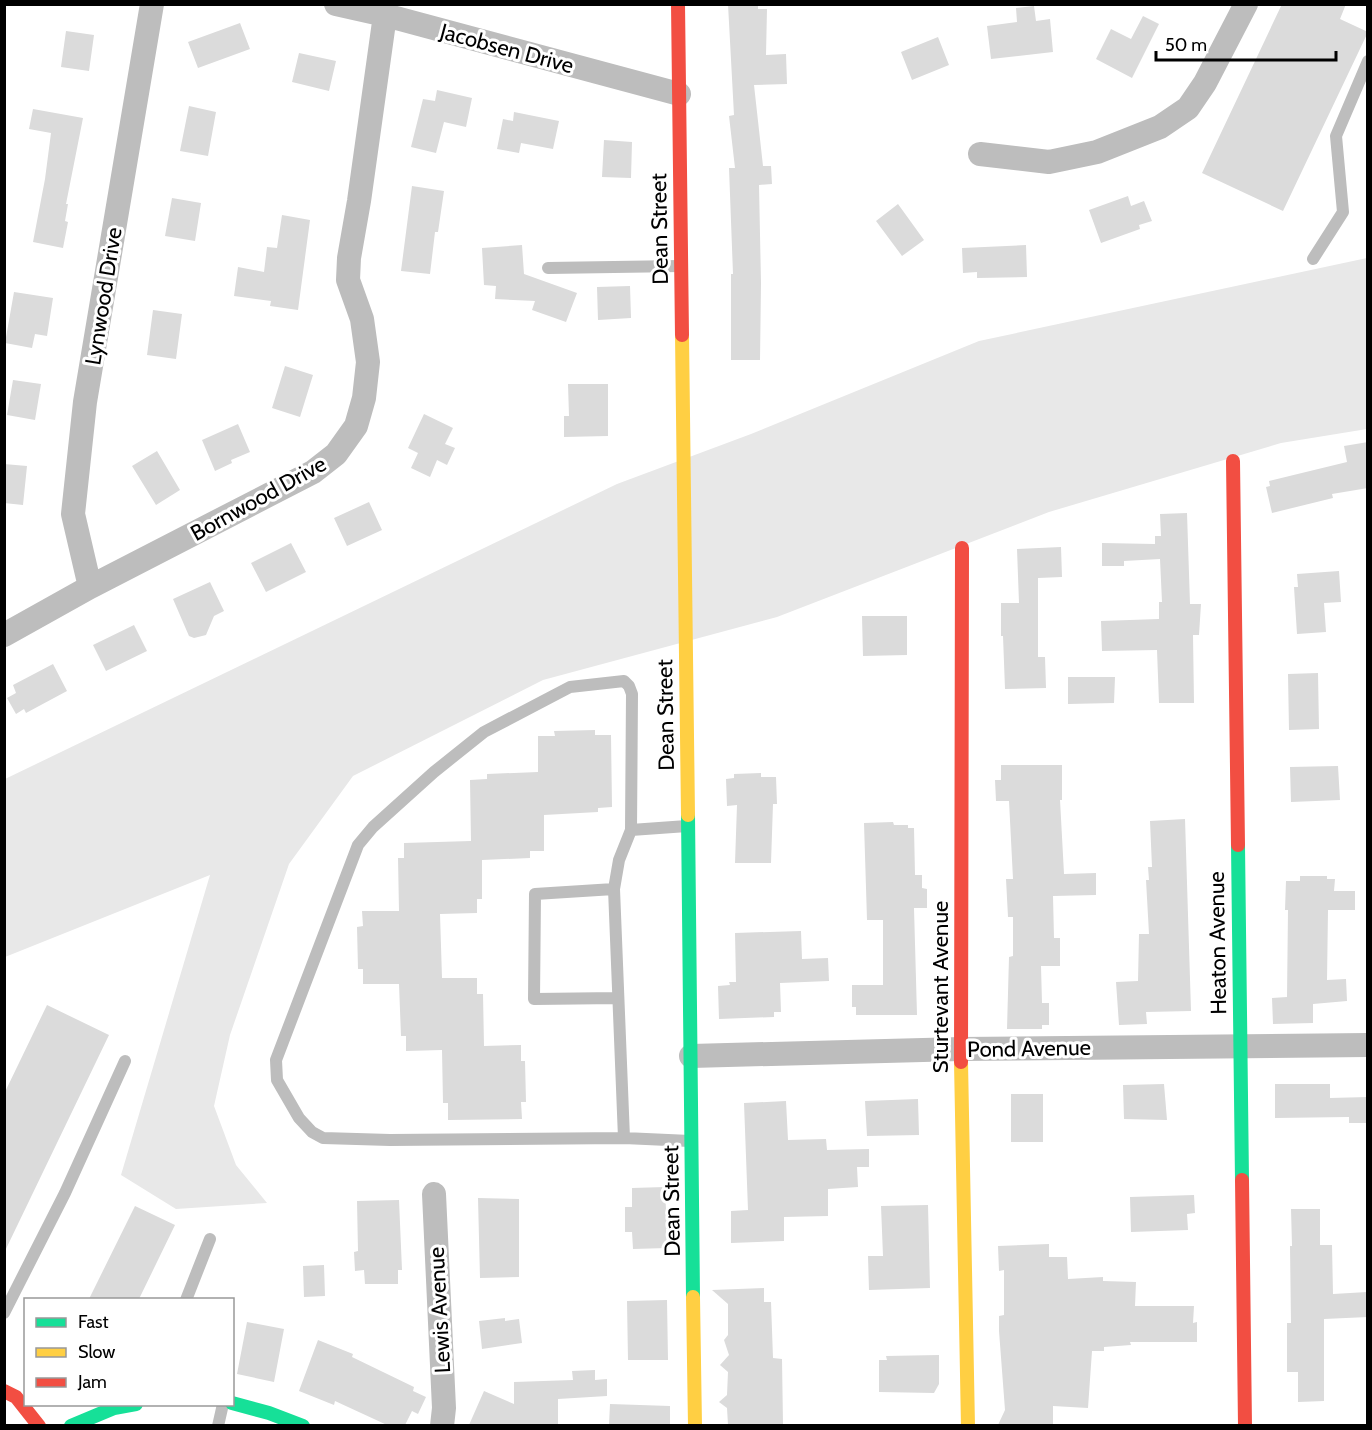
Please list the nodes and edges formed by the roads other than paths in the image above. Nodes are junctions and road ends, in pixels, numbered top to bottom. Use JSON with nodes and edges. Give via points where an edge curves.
{"nodes":[{"id":1,"x":152,"y":4,"type":"edge"},
{"id":2,"x":336,"y":4,"type":"edge"},
{"id":3,"x":678,"y":4,"type":"edge"},
{"id":4,"x":1246,"y":4,"type":"edge"},
{"id":5,"x":385,"y":15,"type":"junction"},
{"id":6,"x":1368,"y":61,"type":"edge"},
{"id":7,"x":679,"y":94,"type":"junction"},
{"id":8,"x":980,"y":154,"type":"dead end"},
{"id":9,"x":1313,"y":259,"type":"dead end"},
{"id":10,"x":681,"y":267,"type":"junction"},
{"id":11,"x":548,"y":268,"type":"dead end"},
{"id":12,"x":1233,"y":461,"type":"dead end"},
{"id":13,"x":962,"y":548,"type":"dead end"},
{"id":14,"x":90,"y":587,"type":"junction"},
{"id":15,"x":4,"y":635,"type":"edge"},
{"id":16,"x":688,"y":826,"type":"junction"},
{"id":17,"x":631,"y":830,"type":"junction"},
{"id":18,"x":614,"y":889,"type":"junction"},
{"id":19,"x":618,"y":998,"type":"junction"},
{"id":20,"x":1239,"y":1045,"type":"junction"},
{"id":21,"x":1368,"y":1045,"type":"edge"},
{"id":22,"x":961,"y":1050,"type":"junction"},
{"id":23,"x":691,"y":1056,"type":"junction"},
{"id":24,"x":125,"y":1062,"type":"dead end"},
{"id":25,"x":624,"y":1138,"type":"junction"},
{"id":26,"x":692,"y":1141,"type":"junction"},
{"id":27,"x":434,"y":1194,"type":"dead end"},
{"id":28,"x":210,"y":1239,"type":"dead end"},
{"id":29,"x":186,"y":1298,"type":"edge"},
{"id":30,"x":4,"y":1313,"type":"edge"},
{"id":31,"x":4,"y":1391,"type":"edge"},
{"id":32,"x":234,"y":1404,"type":"edge"},
{"id":33,"x":125,"y":1406,"type":"edge"},
{"id":34,"x":223,"y":1406,"type":"edge"},
{"id":35,"x":267,"y":1419,"type":"edge"},
{"id":36,"x":39,"y":1425,"type":"edge"},
{"id":37,"x":71,"y":1425,"type":"edge"},
{"id":38,"x":218,"y":1425,"type":"edge"},
{"id":39,"x":303,"y":1425,"type":"edge"},
{"id":40,"x":442,"y":1425,"type":"edge"},
{"id":41,"x":695,"y":1425,"type":"edge"},
{"id":42,"x":968,"y":1425,"type":"edge"},
{"id":43,"x":1245,"y":1425,"type":"edge"}],
"edges":[{"from":1,"to":14,"type":"street","name":"Lynwood Drive","via":[[85,402],[73,514]]},
{"from":2,"to":5,"type":"street","name":"Jacobsen Drive"},
{"from":3,"to":7,"type":"street","name":"Dean Street"},
{"from":4,"to":8,"type":"street","via":[[1188,108],[1160,127],[1097,152],[1049,162]]},
{"from":5,"to":7,"type":"street","name":"Jacobsen Drive"},
{"from":5,"to":14,"type":"street","name":"Bornwood Drive","via":[[349,258],[348,280],[362,320],[368,362],[356,426],[336,454],[313,472]]},
{"from":6,"to":9,"type":"lane","via":[[1336,136],[1343,212]]},
{"from":7,"to":10,"type":"street","name":"Dean Street"},
{"from":10,"to":11,"type":"lane"},
{"from":10,"to":16,"type":"street","name":"Dean Street"},
{"from":12,"to":20,"type":"street","name":"Heaton Avenue"},
{"from":13,"to":22,"type":"street","name":"Sturtevant Avenue"},
{"from":14,"to":15,"type":"street","name":"Bornwood Drive"},
{"from":16,"to":17,"type":"lane"},
{"from":16,"to":23,"type":"street","name":"Dean Street"},
{"from":17,"to":18,"type":"lane","via":[[619,860]]},
{"from":17,"to":25,"type":"lane","via":[[632,694],[624,681],[570,687],[484,732],[434,772],[358,845],[276,1060],[277,1080],[299,1118],[323,1138]]},
{"from":18,"to":19,"type":"lane"},
{"from":18,"to":19,"type":"lane","via":[[535,894],[534,999]]},
{"from":19,"to":25,"type":"lane"},
{"from":20,"to":21,"type":"street","name":"Pond Avenue"},
{"from":20,"to":22,"type":"street","name":"Pond Avenue"},
{"from":20,"to":43,"type":"street","name":"Heaton Avenue"},
{"from":22,"to":23,"type":"street","name":"Pond Avenue"},
{"from":22,"to":42,"type":"street","name":"Sturtevant Avenue"},
{"from":23,"to":26,"type":"street","name":"Dean Street"},
{"from":24,"to":30,"type":"lane"},
{"from":25,"to":26,"type":"lane"},
{"from":26,"to":41,"type":"street","name":"Dean Street"},
{"from":27,"to":40,"type":"street","name":"Lewis Avenue"},
{"from":28,"to":29,"type":"lane"},
{"from":31,"to":36,"type":"street","via":[[16,1397]]},
{"from":32,"to":35,"type":"street"},
{"from":33,"to":37,"type":"street"},
{"from":34,"to":38,"type":"lane"},
{"from":35,"to":39,"type":"street"}]}
